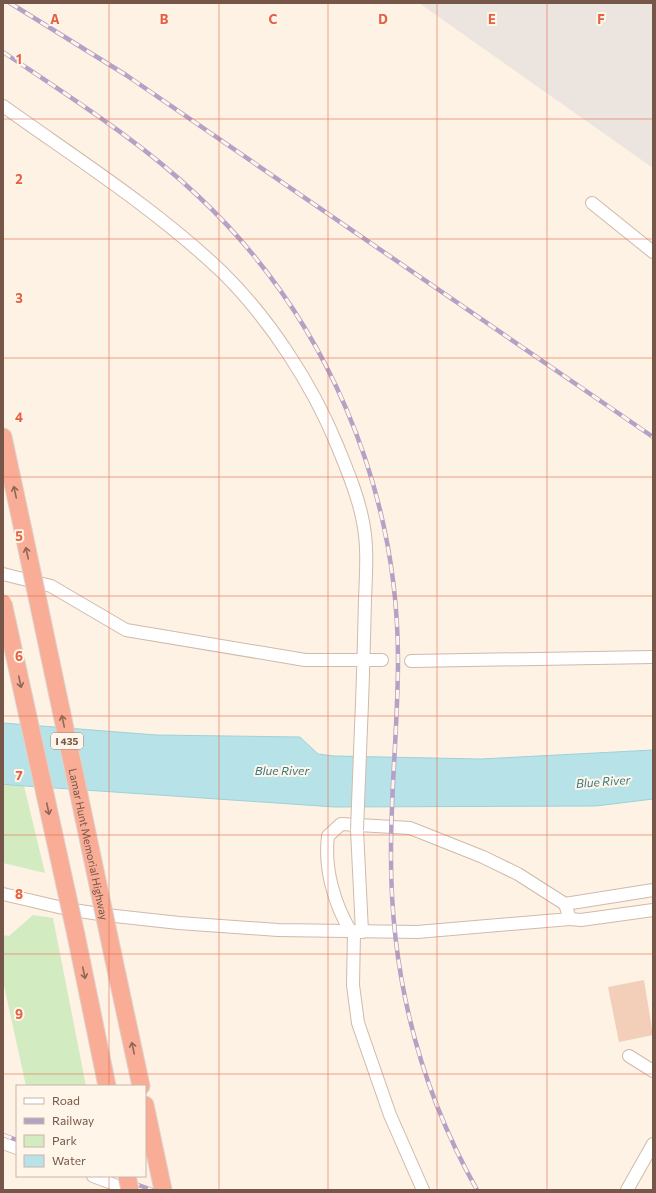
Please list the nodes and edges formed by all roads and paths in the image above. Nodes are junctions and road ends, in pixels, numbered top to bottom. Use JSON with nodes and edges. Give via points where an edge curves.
{"nodes":[{"id":1,"x":3,"y":106,"type":"edge"},
{"id":2,"x":592,"y":203,"type":"dead end"},
{"id":3,"x":653,"y":252,"type":"edge"},
{"id":4,"x":3,"y":437,"type":"edge"},
{"id":5,"x":3,"y":574,"type":"edge"},
{"id":6,"x":3,"y":603,"type":"edge"},
{"id":7,"x":653,"y":657,"type":"edge"},
{"id":8,"x":364,"y":660,"type":"junction"},
{"id":9,"x":382,"y":660,"type":"dead end"},
{"id":10,"x":411,"y":660,"type":"dead end"},
{"id":11,"x":653,"y":890,"type":"edge"},
{"id":12,"x":3,"y":894,"type":"edge"},
{"id":13,"x":564,"y":904,"type":"junction"},
{"id":14,"x":653,"y":910,"type":"edge"},
{"id":15,"x":570,"y":919,"type":"junction"},
{"id":16,"x":356,"y":932,"type":"junction"},
{"id":17,"x":629,"y":1056,"type":"dead end"},
{"id":18,"x":653,"y":1071,"type":"edge"},
{"id":19,"x":107,"y":1085,"type":"edge"},
{"id":20,"x":141,"y":1085,"type":"edge"},
{"id":21,"x":146,"y":1110,"type":"edge"},
{"id":22,"x":3,"y":1143,"type":"edge"},
{"id":23,"x":653,"y":1144,"type":"edge"},
{"id":24,"x":16,"y":1148,"type":"edge"},
{"id":25,"x":96,"y":1177,"type":"edge"},
{"id":26,"x":127,"y":1177,"type":"edge"},
{"id":27,"x":130,"y":1190,"type":"edge"},
{"id":28,"x":163,"y":1190,"type":"edge"},
{"id":29,"x":423,"y":1190,"type":"edge"},
{"id":30,"x":627,"y":1190,"type":"edge"}],
"edges":[{"from":1,"to":8,"type":"street","via":[[186,240],[223,274],[269,327],[303,375],[344,461],[363,523],[366,571]]},
{"from":2,"to":3,"type":"street"},
{"from":20,"to":4,"type":"highway","name":"Lamar Hunt Memorial Highway","number":"I 435","one_way":true,"bridge":true},
{"from":5,"to":8,"type":"street","via":[[51,586],[126,630],[305,660]]},
{"from":6,"to":19,"type":"highway","number":"I 435","one_way":true,"bridge":true},
{"from":7,"to":10,"type":"street"},
{"from":8,"to":9,"type":"street"},
{"from":8,"to":16,"type":"street","bridge":true},
{"from":11,"to":13,"type":"street"},
{"from":12,"to":16,"type":"street","via":[[67,909],[179,923]]},
{"from":13,"to":15,"type":"street"},
{"from":13,"to":16,"type":"street","via":[[518,874],[410,828],[341,824],[328,836],[326,853],[343,919]]},
{"from":14,"to":15,"type":"street","via":[[581,920]]},
{"from":15,"to":16,"type":"street","via":[[417,932]]},
{"from":16,"to":29,"type":"street","via":[[353,985],[358,1023],[390,1115]]},
{"from":17,"to":18,"type":"street"},
{"from":21,"to":28,"type":"highway"},
{"from":22,"to":24,"type":"street"},
{"from":23,"to":30,"type":"street"},
{"from":25,"to":27,"type":"street"},
{"from":26,"to":27,"type":"highway","bridge":true}]}
